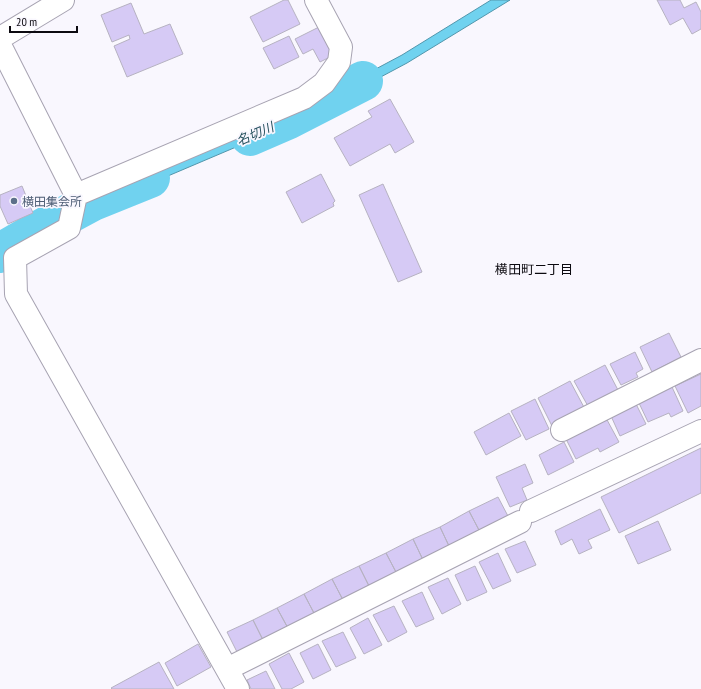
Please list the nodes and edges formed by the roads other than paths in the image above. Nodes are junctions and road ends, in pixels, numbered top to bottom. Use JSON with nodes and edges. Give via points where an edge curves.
{"nodes":[{"id":1,"x":63,"y":0,"type":"edge"},
{"id":2,"x":316,"y":0,"type":"edge"},
{"id":3,"x":0,"y":38,"type":"edge"},
{"id":4,"x":0,"y":45,"type":"edge"},
{"id":5,"x":76,"y":195,"type":"junction"},
{"id":6,"x":8,"y":298,"type":"edge"},
{"id":7,"x":701,"y":360,"type":"edge"},
{"id":8,"x":562,"y":430,"type":"dead end"},
{"id":9,"x":701,"y":431,"type":"edge"},
{"id":10,"x":232,"y":683,"type":"edge"}],
"edges":[{"from":1,"to":3,"type":"street"},
{"from":2,"to":5,"type":"street","via":[[341,47],[339,62],[324,83],[304,98]]},
{"from":4,"to":5,"type":"street"},
{"from":5,"to":6,"type":"street","via":[[69,228],[14,258]]},
{"from":6,"to":10,"type":"street"},
{"from":7,"to":8,"type":"street"},
{"from":9,"to":10,"type":"street","via":[[525,516]]}]}
